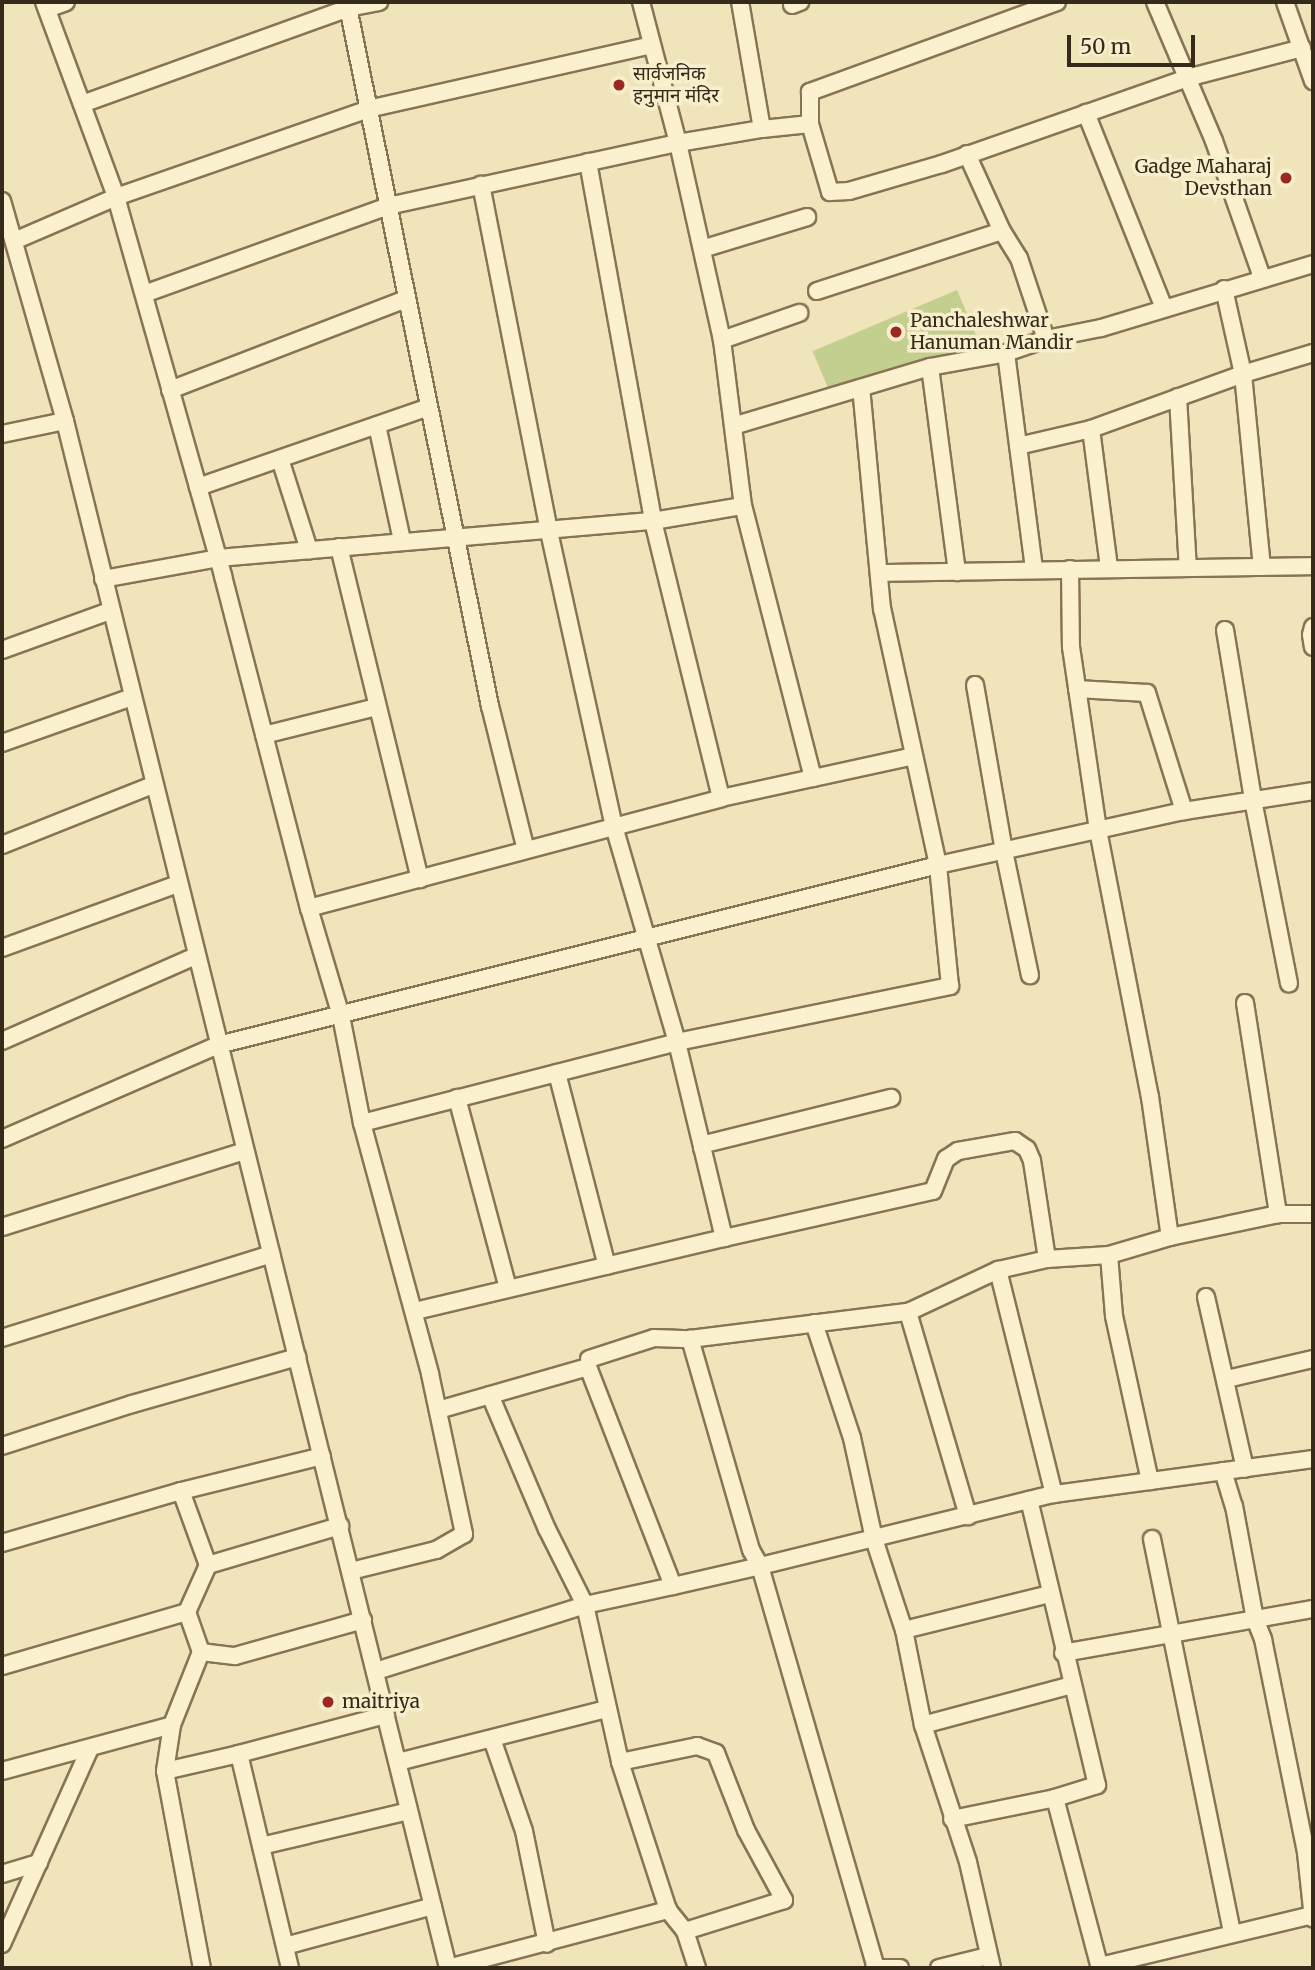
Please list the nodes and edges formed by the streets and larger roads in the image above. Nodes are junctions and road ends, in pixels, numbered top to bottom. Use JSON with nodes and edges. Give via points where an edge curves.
{"nodes":[{"id":1,"x":66,"y":2,"type":"edge"},
{"id":2,"x":379,"y":2,"type":"edge"},
{"id":3,"x":641,"y":2,"type":"edge"},
{"id":4,"x":740,"y":2,"type":"edge"},
{"id":5,"x":1057,"y":2,"type":"edge"},
{"id":6,"x":1155,"y":2,"type":"edge"},
{"id":7,"x":1285,"y":2,"type":"edge"},
{"id":8,"x":347,"y":5,"type":"edge"},
{"id":9,"x":45,"y":6,"type":"edge"},
{"id":10,"x":651,"y":45,"type":"junction"},
{"id":11,"x":1302,"y":48,"type":"junction"},
{"id":12,"x":1187,"y":78,"type":"junction"},
{"id":13,"x":1313,"y":81,"type":"edge"},
{"id":14,"x":82,"y":104,"type":"junction"},
{"id":15,"x":368,"y":109,"type":"junction"},
{"id":16,"x":1086,"y":113,"type":"junction"},
{"id":17,"x":810,"y":124,"type":"junction"},
{"id":18,"x":762,"y":129,"type":"junction"},
{"id":19,"x":678,"y":143,"type":"junction"},
{"id":20,"x":967,"y":154,"type":"junction"},
{"id":21,"x":588,"y":162,"type":"junction"},
{"id":22,"x":481,"y":186,"type":"junction"},
{"id":23,"x":116,"y":197,"type":"junction"},
{"id":24,"x":2,"y":201,"type":"edge"},
{"id":25,"x":388,"y":206,"type":"junction"},
{"id":26,"x":807,"y":217,"type":"dead end"},
{"id":27,"x":1002,"y":232,"type":"junction"},
{"id":28,"x":14,"y":241,"type":"junction"},
{"id":29,"x":702,"y":249,"type":"junction"},
{"id":30,"x":1313,"y":264,"type":"edge"},
{"id":31,"x":1262,"y":277,"type":"junction"},
{"id":32,"x":1224,"y":289,"type":"junction"},
{"id":33,"x":817,"y":291,"type":"dead end"},
{"id":34,"x":144,"y":294,"type":"junction"},
{"id":35,"x":406,"y":299,"type":"junction"},
{"id":36,"x":1164,"y":308,"type":"junction"},
{"id":37,"x":799,"y":313,"type":"dead end"},
{"id":38,"x":1046,"y":338,"type":"junction"},
{"id":39,"x":722,"y":340,"type":"junction"},
{"id":40,"x":1006,"y":353,"type":"junction"},
{"id":41,"x":1313,"y":353,"type":"edge"},
{"id":42,"x":930,"y":367,"type":"junction"},
{"id":43,"x":1243,"y":374,"type":"junction"},
{"id":44,"x":861,"y":388,"type":"junction"},
{"id":45,"x":170,"y":390,"type":"junction"},
{"id":46,"x":1178,"y":397,"type":"junction"},
{"id":47,"x":429,"y":407,"type":"junction"},
{"id":48,"x":65,"y":421,"type":"junction"},
{"id":49,"x":377,"y":425,"type":"junction"},
{"id":50,"x":733,"y":426,"type":"junction"},
{"id":51,"x":1091,"y":429,"type":"junction"},
{"id":52,"x":2,"y":434,"type":"edge"},
{"id":53,"x":1018,"y":446,"type":"junction"},
{"id":54,"x":280,"y":459,"type":"junction"},
{"id":55,"x":198,"y":487,"type":"junction"},
{"id":56,"x":743,"y":506,"type":"junction"},
{"id":57,"x":653,"y":521,"type":"junction"},
{"id":58,"x":549,"y":531,"type":"junction"},
{"id":59,"x":456,"y":536,"type":"junction"},
{"id":60,"x":402,"y":541,"type":"junction"},
{"id":61,"x":339,"y":547,"type":"junction"},
{"id":62,"x":309,"y":550,"type":"junction"},
{"id":63,"x":218,"y":558,"type":"junction"},
{"id":64,"x":1313,"y":566,"type":"edge"},
{"id":65,"x":1262,"y":567,"type":"junction"},
{"id":66,"x":1110,"y":568,"type":"junction"},
{"id":67,"x":1188,"y":568,"type":"junction"},
{"id":68,"x":1070,"y":569,"type":"junction"},
{"id":69,"x":1034,"y":570,"type":"junction"},
{"id":70,"x":957,"y":572,"type":"junction"},
{"id":71,"x":879,"y":573,"type":"junction"},
{"id":72,"x":103,"y":579,"type":"junction"},
{"id":73,"x":110,"y":611,"type":"junction"},
{"id":74,"x":1313,"y":627,"type":"edge"},
{"id":75,"x":1225,"y":630,"type":"dead end"},
{"id":76,"x":1313,"y":647,"type":"edge"},
{"id":77,"x":2,"y":650,"type":"edge"},
{"id":78,"x":975,"y":685,"type":"dead end"},
{"id":79,"x":1077,"y":689,"type":"junction"},
{"id":80,"x":132,"y":697,"type":"junction"},
{"id":81,"x":376,"y":707,"type":"junction"},
{"id":82,"x":264,"y":735,"type":"junction"},
{"id":83,"x":2,"y":743,"type":"edge"},
{"id":84,"x":914,"y":756,"type":"junction"},
{"id":85,"x":813,"y":778,"type":"junction"},
{"id":86,"x":153,"y":785,"type":"junction"},
{"id":87,"x":1313,"y":791,"type":"edge"},
{"id":88,"x":721,"y":798,"type":"junction"},
{"id":89,"x":1253,"y":800,"type":"junction"},
{"id":90,"x":1184,"y":811,"type":"junction"},
{"id":91,"x":614,"y":827,"type":"junction"},
{"id":92,"x":1098,"y":830,"type":"junction"},
{"id":93,"x":2,"y":845,"type":"edge"},
{"id":94,"x":526,"y":850,"type":"junction"},
{"id":95,"x":1004,"y":851,"type":"junction"},
{"id":96,"x":938,"y":865,"type":"junction"},
{"id":97,"x":420,"y":879,"type":"junction"},
{"id":98,"x":178,"y":884,"type":"junction"},
{"id":99,"x":309,"y":908,"type":"junction"},
{"id":100,"x":646,"y":936,"type":"junction"},
{"id":101,"x":2,"y":948,"type":"edge"},
{"id":102,"x":196,"y":956,"type":"junction"},
{"id":103,"x":1030,"y":975,"type":"dead end"},
{"id":104,"x":1289,"y":984,"type":"dead end"},
{"id":105,"x":1245,"y":1003,"type":"dead end"},
{"id":106,"x":341,"y":1016,"type":"junction"},
{"id":107,"x":2,"y":1041,"type":"edge"},
{"id":108,"x":677,"y":1042,"type":"junction"},
{"id":109,"x":218,"y":1045,"type":"junction"},
{"id":110,"x":557,"y":1073,"type":"junction"},
{"id":111,"x":457,"y":1098,"type":"junction"},
{"id":112,"x":891,"y":1098,"type":"dead end"},
{"id":113,"x":362,"y":1123,"type":"junction"},
{"id":114,"x":2,"y":1139,"type":"edge"},
{"id":115,"x":702,"y":1148,"type":"junction"},
{"id":116,"x":244,"y":1152,"type":"junction"},
{"id":117,"x":1278,"y":1214,"type":"junction"},
{"id":118,"x":1313,"y":1214,"type":"edge"},
{"id":119,"x":2,"y":1227,"type":"edge"},
{"id":120,"x":1170,"y":1237,"type":"junction"},
{"id":121,"x":724,"y":1238,"type":"junction"},
{"id":122,"x":271,"y":1254,"type":"junction"},
{"id":123,"x":1110,"y":1255,"type":"junction"},
{"id":124,"x":1047,"y":1259,"type":"junction"},
{"id":125,"x":607,"y":1266,"type":"junction"},
{"id":126,"x":998,"y":1270,"type":"junction"},
{"id":127,"x":508,"y":1288,"type":"junction"},
{"id":128,"x":1206,"y":1297,"type":"dead end"},
{"id":129,"x":415,"y":1311,"type":"junction"},
{"id":130,"x":908,"y":1312,"type":"junction"},
{"id":131,"x":814,"y":1323,"type":"junction"},
{"id":132,"x":2,"y":1338,"type":"edge"},
{"id":133,"x":690,"y":1339,"type":"junction"},
{"id":134,"x":296,"y":1357,"type":"junction"},
{"id":135,"x":589,"y":1359,"type":"dead end"},
{"id":136,"x":1313,"y":1359,"type":"edge"},
{"id":137,"x":1227,"y":1379,"type":"junction"},
{"id":138,"x":490,"y":1395,"type":"junction"},
{"id":139,"x":438,"y":1410,"type":"junction"},
{"id":140,"x":2,"y":1446,"type":"edge"},
{"id":141,"x":322,"y":1456,"type":"junction"},
{"id":142,"x":1313,"y":1460,"type":"edge"},
{"id":143,"x":1245,"y":1469,"type":"junction"},
{"id":144,"x":1223,"y":1471,"type":"junction"},
{"id":145,"x":1150,"y":1481,"type":"junction"},
{"id":146,"x":181,"y":1491,"type":"junction"},
{"id":147,"x":1054,"y":1494,"type":"junction"},
{"id":148,"x":1029,"y":1500,"type":"junction"},
{"id":149,"x":968,"y":1516,"type":"junction"},
{"id":150,"x":340,"y":1526,"type":"junction"},
{"id":151,"x":874,"y":1539,"type":"junction"},
{"id":152,"x":1152,"y":1539,"type":"dead end"},
{"id":153,"x":2,"y":1543,"type":"edge"},
{"id":154,"x":208,"y":1565,"type":"junction"},
{"id":155,"x":760,"y":1566,"type":"junction"},
{"id":156,"x":351,"y":1570,"type":"junction"},
{"id":157,"x":673,"y":1586,"type":"junction"},
{"id":158,"x":1050,"y":1594,"type":"junction"},
{"id":159,"x":585,"y":1605,"type":"junction"},
{"id":160,"x":1313,"y":1609,"type":"edge"},
{"id":161,"x":187,"y":1612,"type":"junction"},
{"id":162,"x":1255,"y":1619,"type":"junction"},
{"id":163,"x":363,"y":1620,"type":"junction"},
{"id":164,"x":904,"y":1630,"type":"junction"},
{"id":165,"x":1171,"y":1634,"type":"junction"},
{"id":166,"x":201,"y":1652,"type":"junction"},
{"id":167,"x":1063,"y":1653,"type":"junction"},
{"id":168,"x":2,"y":1666,"type":"edge"},
{"id":169,"x":376,"y":1671,"type":"junction"},
{"id":170,"x":1072,"y":1685,"type":"junction"},
{"id":171,"x":606,"y":1709,"type":"junction"},
{"id":172,"x":386,"y":1715,"type":"junction"},
{"id":173,"x":172,"y":1725,"type":"junction"},
{"id":174,"x":923,"y":1725,"type":"junction"},
{"id":175,"x":492,"y":1739,"type":"junction"},
{"id":176,"x":90,"y":1748,"type":"junction"},
{"id":177,"x":239,"y":1754,"type":"junction"},
{"id":178,"x":398,"y":1762,"type":"junction"},
{"id":179,"x":620,"y":1762,"type":"junction"},
{"id":180,"x":2,"y":1770,"type":"edge"},
{"id":181,"x":165,"y":1770,"type":"junction"},
{"id":182,"x":1055,"y":1798,"type":"junction"},
{"id":183,"x":409,"y":1811,"type":"junction"},
{"id":184,"x":952,"y":1819,"type":"junction"},
{"id":185,"x":261,"y":1846,"type":"junction"},
{"id":186,"x":39,"y":1863,"type":"junction"},
{"id":187,"x":2,"y":1874,"type":"edge"},
{"id":188,"x":1310,"y":1881,"type":"edge"},
{"id":189,"x":433,"y":1906,"type":"junction"},
{"id":190,"x":668,"y":1910,"type":"junction"},
{"id":191,"x":1313,"y":1917,"type":"edge"},
{"id":192,"x":685,"y":1931,"type":"junction"},
{"id":193,"x":1232,"y":1933,"type":"junction"},
{"id":194,"x":2,"y":1944,"type":"edge"},
{"id":195,"x":547,"y":1944,"type":"junction"},
{"id":196,"x":285,"y":1946,"type":"junction"},
{"id":197,"x":990,"y":1962,"type":"edge"},
{"id":198,"x":1100,"y":1967,"type":"edge"},
{"id":199,"x":202,"y":1968,"type":"edge"},
{"id":200,"x":290,"y":1968,"type":"edge"},
{"id":201,"x":448,"y":1968,"type":"edge"},
{"id":202,"x":697,"y":1968,"type":"edge"},
{"id":203,"x":875,"y":1968,"type":"edge"},
{"id":204,"x":900,"y":1968,"type":"edge"},
{"id":205,"x":939,"y":1968,"type":"edge"}],
"edges":[{"from":1,"to":9,"type":"street"},
{"from":2,"to":8,"type":"street"},
{"from":3,"to":10,"type":"street"},
{"from":4,"to":18,"type":"street"},
{"from":5,"to":17,"type":"street","via":[[810,92]]},
{"from":6,"to":12,"type":"street"},
{"from":7,"to":11,"type":"street"},
{"from":8,"to":14,"type":"street"},
{"from":8,"to":15,"type":"street"},
{"from":9,"to":14,"type":"street"},
{"from":10,"to":15,"type":"street"},
{"from":10,"to":19,"type":"street"},
{"from":11,"to":12,"type":"street"},
{"from":11,"to":13,"type":"street"},
{"from":12,"to":16,"type":"street"},
{"from":12,"to":31,"type":"street","via":[[1235,195]]},
{"from":14,"to":23,"type":"street"},
{"from":15,"to":23,"type":"street"},
{"from":15,"to":25,"type":"street"},
{"from":16,"to":20,"type":"street"},
{"from":16,"to":36,"type":"street"},
{"from":17,"to":18,"type":"street"},
{"from":17,"to":20,"type":"street","via":[[830,192],[849,191]]},
{"from":18,"to":19,"type":"street"},
{"from":19,"to":21,"type":"street"},
{"from":19,"to":29,"type":"street"},
{"from":20,"to":27,"type":"street"},
{"from":21,"to":22,"type":"street"},
{"from":21,"to":57,"type":"street"},
{"from":22,"to":25,"type":"street"},
{"from":22,"to":58,"type":"street"},
{"from":23,"to":28,"type":"street"},
{"from":23,"to":34,"type":"street"},
{"from":24,"to":28,"type":"street"},
{"from":25,"to":34,"type":"street"},
{"from":25,"to":35,"type":"street"},
{"from":26,"to":29,"type":"street"},
{"from":27,"to":33,"type":"street"},
{"from":27,"to":38,"type":"street","via":[[1019,258]]},
{"from":28,"to":48,"type":"street"},
{"from":29,"to":39,"type":"street"},
{"from":30,"to":31,"type":"street"},
{"from":31,"to":32,"type":"street"},
{"from":32,"to":36,"type":"street"},
{"from":32,"to":43,"type":"street"},
{"from":34,"to":45,"type":"street"},
{"from":35,"to":45,"type":"street"},
{"from":35,"to":47,"type":"street"},
{"from":36,"to":38,"type":"street","via":[[1101,328]]},
{"from":37,"to":39,"type":"street"},
{"from":38,"to":40,"type":"street"},
{"from":39,"to":50,"type":"street"},
{"from":40,"to":42,"type":"street"},
{"from":40,"to":53,"type":"street"},
{"from":41,"to":43,"type":"street"},
{"from":42,"to":44,"type":"street"},
{"from":42,"to":70,"type":"street"},
{"from":43,"to":46,"type":"street"},
{"from":43,"to":65,"type":"street"},
{"from":44,"to":50,"type":"street"},
{"from":44,"to":71,"type":"street"},
{"from":45,"to":55,"type":"street"},
{"from":46,"to":51,"type":"street"},
{"from":46,"to":67,"type":"street"},
{"from":47,"to":49,"type":"street"},
{"from":47,"to":59,"type":"street"},
{"from":48,"to":52,"type":"street"},
{"from":48,"to":72,"type":"street"},
{"from":49,"to":54,"type":"street"},
{"from":49,"to":60,"type":"street"},
{"from":50,"to":56,"type":"street"},
{"from":51,"to":53,"type":"street"},
{"from":51,"to":66,"type":"street"},
{"from":53,"to":69,"type":"street"},
{"from":54,"to":55,"type":"street"},
{"from":54,"to":62,"type":"street"},
{"from":55,"to":63,"type":"street"},
{"from":56,"to":57,"type":"street"},
{"from":56,"to":85,"type":"street"},
{"from":57,"to":58,"type":"street"},
{"from":57,"to":88,"type":"street"},
{"from":58,"to":59,"type":"street"},
{"from":58,"to":91,"type":"street"},
{"from":59,"to":60,"type":"street"},
{"from":59,"to":94,"type":"street","via":[[490,706]]},
{"from":60,"to":61,"type":"street"},
{"from":61,"to":62,"type":"street"},
{"from":61,"to":81,"type":"street"},
{"from":62,"to":63,"type":"street"},
{"from":63,"to":72,"type":"street"},
{"from":63,"to":82,"type":"street"},
{"from":64,"to":65,"type":"street"},
{"from":65,"to":67,"type":"street"},
{"from":66,"to":67,"type":"street"},
{"from":66,"to":68,"type":"street"},
{"from":68,"to":69,"type":"street"},
{"from":68,"to":79,"type":"street","via":[[1071,647]]},
{"from":69,"to":70,"type":"street"},
{"from":70,"to":71,"type":"street"},
{"from":71,"to":84,"type":"street","via":[[882,609]]},
{"from":72,"to":73,"type":"street"},
{"from":73,"to":77,"type":"street"},
{"from":73,"to":80,"type":"street"},
{"from":74,"to":76,"type":"street"},
{"from":75,"to":89,"type":"street"},
{"from":78,"to":95,"type":"street"},
{"from":79,"to":90,"type":"street","via":[[1147,693]]},
{"from":79,"to":92,"type":"street"},
{"from":80,"to":83,"type":"street"},
{"from":80,"to":86,"type":"street"},
{"from":81,"to":82,"type":"street"},
{"from":81,"to":97,"type":"street"},
{"from":82,"to":99,"type":"street"},
{"from":84,"to":85,"type":"street"},
{"from":84,"to":96,"type":"street"},
{"from":85,"to":88,"type":"street"},
{"from":86,"to":93,"type":"street"},
{"from":86,"to":98,"type":"street"},
{"from":87,"to":89,"type":"street"},
{"from":88,"to":91,"type":"street"},
{"from":89,"to":90,"type":"street"},
{"from":89,"to":104,"type":"street"},
{"from":90,"to":92,"type":"street"},
{"from":91,"to":94,"type":"street"},
{"from":91,"to":100,"type":"street"},
{"from":92,"to":95,"type":"street"},
{"from":92,"to":120,"type":"street","via":[[1150,1097]]},
{"from":94,"to":97,"type":"street"},
{"from":95,"to":96,"type":"street"},
{"from":95,"to":103,"type":"street"},
{"from":96,"to":100,"type":"street"},
{"from":96,"to":108,"type":"street","via":[[950,986]]},
{"from":97,"to":99,"type":"street"},
{"from":98,"to":101,"type":"street"},
{"from":98,"to":102,"type":"street"},
{"from":99,"to":106,"type":"street"},
{"from":100,"to":106,"type":"street"},
{"from":100,"to":108,"type":"street"},
{"from":102,"to":107,"type":"street"},
{"from":102,"to":109,"type":"street"},
{"from":105,"to":117,"type":"street"},
{"from":106,"to":109,"type":"street"},
{"from":106,"to":113,"type":"street"},
{"from":108,"to":110,"type":"street"},
{"from":108,"to":115,"type":"street"},
{"from":109,"to":114,"type":"street"},
{"from":109,"to":116,"type":"street"},
{"from":110,"to":111,"type":"street"},
{"from":110,"to":125,"type":"street"},
{"from":111,"to":113,"type":"street"},
{"from":111,"to":127,"type":"street"},
{"from":112,"to":115,"type":"street"},
{"from":113,"to":129,"type":"street"},
{"from":115,"to":121,"type":"street"},
{"from":116,"to":119,"type":"street"},
{"from":116,"to":122,"type":"street"},
{"from":117,"to":118,"type":"street"},
{"from":117,"to":120,"type":"street"},
{"from":120,"to":123,"type":"street"},
{"from":121,"to":124,"type":"street","via":[[933,1191],[946,1159],[958,1151],[1016,1141],[1027,1149],[1032,1161]]},
{"from":121,"to":125,"type":"street"},
{"from":122,"to":132,"type":"street"},
{"from":122,"to":134,"type":"street"},
{"from":123,"to":124,"type":"street"},
{"from":123,"to":145,"type":"street","via":[[1114,1315]]},
{"from":124,"to":126,"type":"street"},
{"from":125,"to":127,"type":"street"},
{"from":126,"to":130,"type":"street"},
{"from":126,"to":147,"type":"street"},
{"from":127,"to":129,"type":"street"},
{"from":128,"to":137,"type":"street"},
{"from":129,"to":139,"type":"street"},
{"from":130,"to":131,"type":"street"},
{"from":130,"to":149,"type":"street"},
{"from":131,"to":133,"type":"street"},
{"from":131,"to":151,"type":"street","via":[[852,1438]]},
{"from":133,"to":135,"type":"street","via":[[654,1338]]},
{"from":133,"to":155,"type":"street","via":[[751,1550]]},
{"from":134,"to":140,"type":"street"},
{"from":134,"to":141,"type":"street"},
{"from":136,"to":137,"type":"street"},
{"from":137,"to":143,"type":"street"},
{"from":138,"to":139,"type":"street"},
{"from":138,"to":157,"type":"street","via":[[588,1367]]},
{"from":138,"to":159,"type":"street"},
{"from":139,"to":156,"type":"street","via":[[464,1534],[436,1550]]},
{"from":141,"to":146,"type":"street"},
{"from":141,"to":150,"type":"street"},
{"from":142,"to":143,"type":"street"},
{"from":143,"to":144,"type":"street"},
{"from":144,"to":145,"type":"street"},
{"from":144,"to":162,"type":"street"},
{"from":145,"to":147,"type":"street"},
{"from":146,"to":153,"type":"street"},
{"from":146,"to":154,"type":"street"},
{"from":147,"to":148,"type":"street"},
{"from":148,"to":149,"type":"street"},
{"from":148,"to":158,"type":"street"},
{"from":149,"to":151,"type":"street"},
{"from":150,"to":154,"type":"street"},
{"from":150,"to":156,"type":"street"},
{"from":151,"to":155,"type":"street"},
{"from":151,"to":164,"type":"street"},
{"from":152,"to":165,"type":"street"},
{"from":154,"to":161,"type":"street"},
{"from":155,"to":157,"type":"street"},
{"from":155,"to":203,"type":"street"},
{"from":156,"to":163,"type":"street"},
{"from":157,"to":159,"type":"street"},
{"from":158,"to":164,"type":"street"},
{"from":158,"to":167,"type":"street"},
{"from":159,"to":169,"type":"street"},
{"from":159,"to":171,"type":"street"},
{"from":160,"to":162,"type":"street"},
{"from":161,"to":166,"type":"street"},
{"from":161,"to":168,"type":"street"},
{"from":162,"to":165,"type":"street"},
{"from":162,"to":188,"type":"street","via":[[1263,1639]]},
{"from":163,"to":166,"type":"street","via":[[234,1656]]},
{"from":163,"to":169,"type":"street"},
{"from":164,"to":174,"type":"street"},
{"from":165,"to":167,"type":"street"},
{"from":165,"to":193,"type":"street"},
{"from":166,"to":173,"type":"street"},
{"from":167,"to":170,"type":"street"},
{"from":169,"to":172,"type":"street"},
{"from":170,"to":174,"type":"street"},
{"from":170,"to":182,"type":"street","via":[[1097,1785]]},
{"from":171,"to":175,"type":"street"},
{"from":171,"to":179,"type":"street"},
{"from":172,"to":177,"type":"street"},
{"from":172,"to":178,"type":"street"},
{"from":173,"to":176,"type":"street"},
{"from":173,"to":181,"type":"street"},
{"from":174,"to":184,"type":"street"},
{"from":175,"to":178,"type":"street"},
{"from":175,"to":195,"type":"street","via":[[524,1831]]},
{"from":176,"to":180,"type":"street"},
{"from":176,"to":186,"type":"street"},
{"from":177,"to":181,"type":"street"},
{"from":177,"to":185,"type":"street"},
{"from":178,"to":183,"type":"street"},
{"from":179,"to":190,"type":"street"},
{"from":179,"to":192,"type":"street","via":[[696,1746],[716,1753],[746,1830],[784,1900]]},
{"from":181,"to":199,"type":"street"},
{"from":182,"to":184,"type":"street"},
{"from":182,"to":198,"type":"street"},
{"from":183,"to":185,"type":"street"},
{"from":183,"to":189,"type":"street"},
{"from":184,"to":197,"type":"street","via":[[968,1861]]},
{"from":185,"to":196,"type":"street"},
{"from":186,"to":187,"type":"street"},
{"from":186,"to":194,"type":"street"},
{"from":188,"to":191,"type":"street"},
{"from":189,"to":196,"type":"street"},
{"from":189,"to":201,"type":"street"},
{"from":190,"to":192,"type":"street"},
{"from":190,"to":195,"type":"street"},
{"from":191,"to":193,"type":"street"},
{"from":192,"to":202,"type":"street"},
{"from":193,"to":198,"type":"street"},
{"from":195,"to":201,"type":"street"},
{"from":196,"to":200,"type":"street"},
{"from":197,"to":205,"type":"street"},
{"from":203,"to":204,"type":"street"}]}
